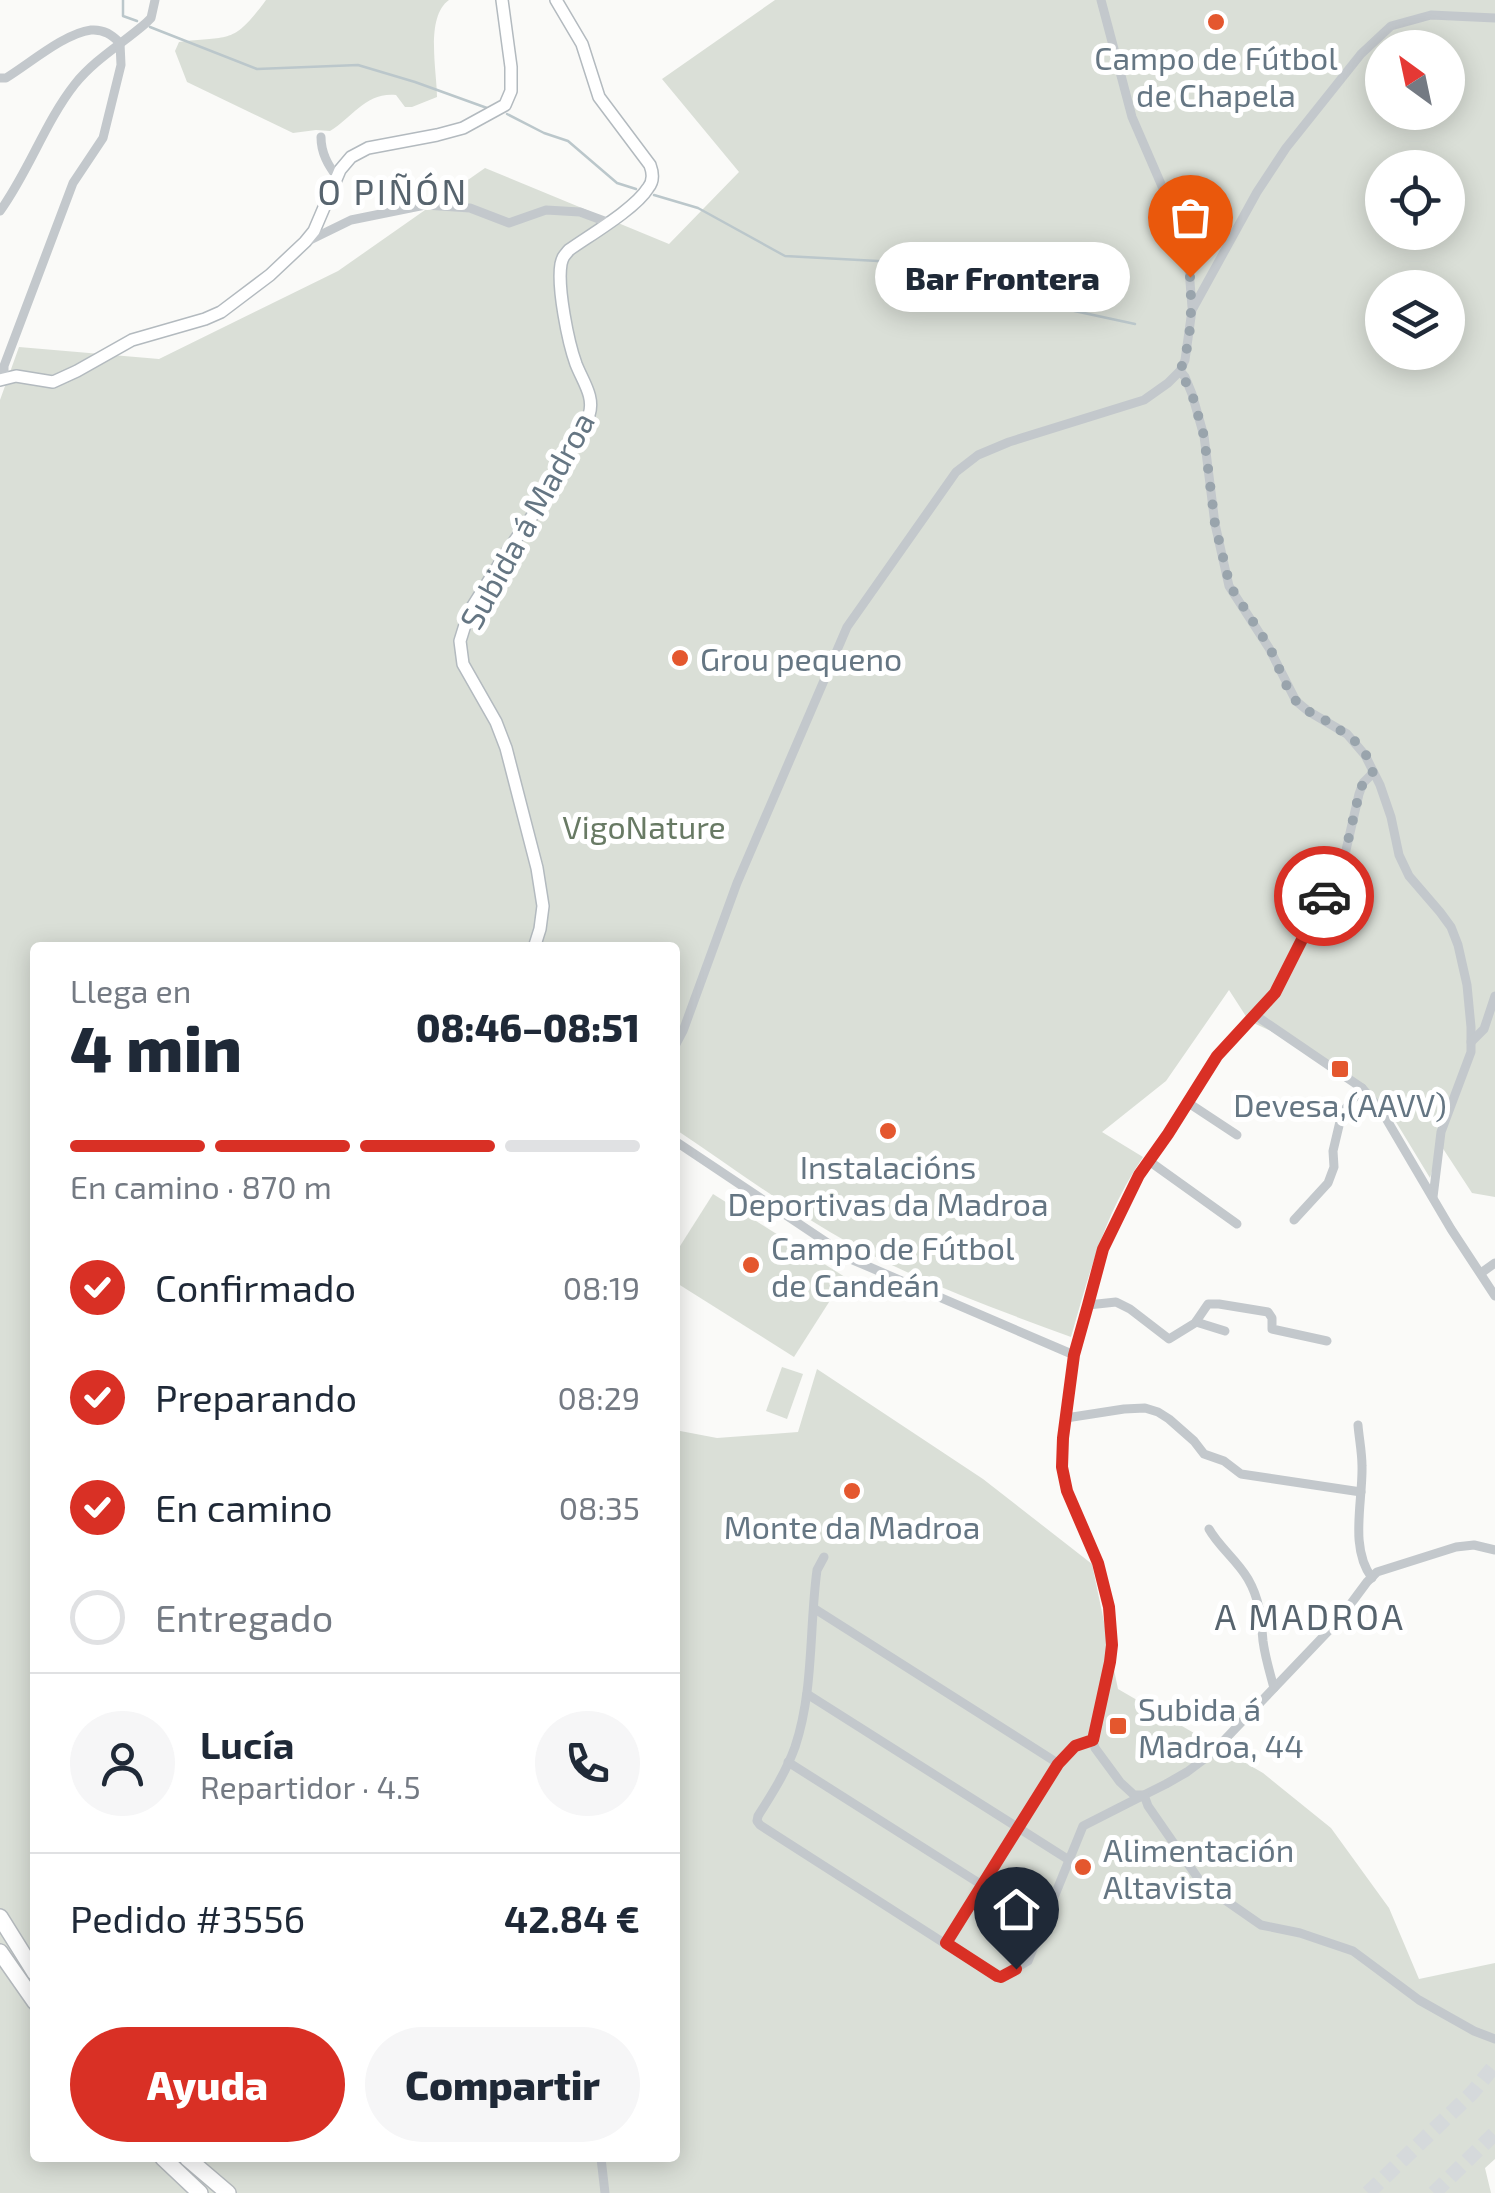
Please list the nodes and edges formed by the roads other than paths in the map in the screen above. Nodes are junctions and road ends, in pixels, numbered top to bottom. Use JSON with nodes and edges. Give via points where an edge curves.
{"nodes":[{"id":1,"x":155,"y":0,"type":"edge"},
{"id":2,"x":502,"y":0,"type":"edge"},
{"id":3,"x":556,"y":0,"type":"edge"},
{"id":4,"x":1100,"y":0,"type":"edge"},
{"id":5,"x":1495,"y":18,"type":"edge"},
{"id":6,"x":120,"y":43,"type":"junction"},
{"id":7,"x":0,"y":78,"type":"edge"},
{"id":8,"x":321,"y":137,"type":"dead end"},
{"id":9,"x":337,"y":177,"type":"junction"},
{"id":10,"x":0,"y":211,"type":"edge"},
{"id":11,"x":608,"y":222,"type":"junction"},
{"id":12,"x":305,"y":242,"type":"junction"},
{"id":13,"x":1192,"y":310,"type":"junction"},
{"id":14,"x":1180,"y":371,"type":"junction"},
{"id":15,"x":2,"y":378,"type":"edge"},
{"id":16,"x":1373,"y":773,"type":"junction"},
{"id":17,"x":536,"y":942,"type":"edge"},
{"id":18,"x":1495,"y":996,"type":"edge"},
{"id":19,"x":1256,"y":1015,"type":"junction"},
{"id":20,"x":680,"y":1037,"type":"edge"},
{"id":21,"x":1471,"y":1042,"type":"junction"},
{"id":22,"x":1362,"y":1088,"type":"junction"},
{"id":23,"x":1187,"y":1102,"type":"junction"},
{"id":24,"x":1237,"y":1136,"type":"dead end"},
{"id":25,"x":680,"y":1144,"type":"edge"},
{"id":26,"x":1149,"y":1161,"type":"junction"},
{"id":27,"x":1433,"y":1196,"type":"junction"},
{"id":28,"x":1294,"y":1220,"type":"dead end"},
{"id":29,"x":1237,"y":1224,"type":"dead end"},
{"id":30,"x":1495,"y":1263,"type":"edge"},
{"id":31,"x":1481,"y":1273,"type":"junction"},
{"id":32,"x":1495,"y":1296,"type":"edge"},
{"id":33,"x":1088,"y":1305,"type":"junction"},
{"id":34,"x":1196,"y":1322,"type":"junction"},
{"id":35,"x":1225,"y":1331,"type":"dead end"},
{"id":36,"x":1327,"y":1340,"type":"dead end"},
{"id":37,"x":1074,"y":1355,"type":"junction"},
{"id":38,"x":1066,"y":1418,"type":"junction"},
{"id":39,"x":1358,"y":1425,"type":"dead end"},
{"id":40,"x":1361,"y":1492,"type":"junction"},
{"id":41,"x":1208,"y":1529,"type":"dead end"},
{"id":42,"x":1495,"y":1550,"type":"edge"},
{"id":43,"x":824,"y":1557,"type":"dead end"},
{"id":44,"x":1372,"y":1578,"type":"junction"},
{"id":45,"x":814,"y":1610,"type":"junction"},
{"id":46,"x":1274,"y":1688,"type":"junction"},
{"id":47,"x":807,"y":1694,"type":"junction"},
{"id":48,"x":1093,"y":1740,"type":"junction"},
{"id":49,"x":788,"y":1762,"type":"junction"},
{"id":50,"x":1058,"y":1764,"type":"junction"},
{"id":51,"x":1144,"y":1795,"type":"junction"},
{"id":52,"x":1018,"y":1828,"type":"junction"},
{"id":53,"x":1069,"y":1860,"type":"junction"},
{"id":54,"x":982,"y":1885,"type":"junction"},
{"id":55,"x":0,"y":1917,"type":"edge"},
{"id":56,"x":946,"y":1943,"type":"junction"},
{"id":57,"x":0,"y":1952,"type":"edge"},
{"id":58,"x":30,"y":1965,"type":"edge"},
{"id":59,"x":30,"y":1995,"type":"edge"},
{"id":60,"x":1495,"y":2039,"type":"edge"},
{"id":61,"x":166,"y":2162,"type":"edge"},
{"id":62,"x":192,"y":2162,"type":"edge"},
{"id":63,"x":600,"y":2162,"type":"edge"},
{"id":64,"x":200,"y":2193,"type":"edge"},
{"id":65,"x":228,"y":2193,"type":"edge"},
{"id":66,"x":604,"y":2193,"type":"edge"}],
"edges":[{"from":1,"to":6,"type":"street","via":[[151,18]]},
{"from":2,"to":9,"type":"street","via":[[512,90],[505,105],[463,128],[368,148],[351,157]]},
{"from":3,"to":11,"type":"street","name":"Subida á Madroa","via":[[582,44],[599,97],[653,174],[650,188]]},
{"from":4,"to":13,"type":"street","via":[[1132,116],[1187,244]]},
{"from":5,"to":13,"type":"street","via":[[1430,15],[1391,26],[1361,54],[1286,148]]},
{"from":6,"to":7,"type":"street","via":[[92,30]]},
{"from":6,"to":10,"type":"street","via":[[70,91]]},
{"from":6,"to":15,"type":"street","via":[[103,138],[73,184]]},
{"from":8,"to":9,"type":"street"},
{"from":9,"to":12,"type":"street"},
{"from":11,"to":12,"type":"street","via":[[546,210],[509,223],[470,208],[425,205],[351,220]]},
{"from":11,"to":17,"type":"street","name":"Subida á Madroa","via":[[569,250],[561,266],[574,360],[593,403],[589,415],[547,495],[469,612],[460,641],[463,664],[506,748],[537,868],[543,906]]},
{"from":12,"to":15,"type":"street","via":[[205,319],[132,340],[53,382]]},
{"from":13,"to":14,"type":"street"},
{"from":14,"to":16,"type":"street","via":[[1204,436],[1230,586],[1296,701],[1356,742]]},
{"from":14,"to":20,"type":"street","via":[[1144,400],[978,455],[940,493],[847,626],[737,883]]},
{"from":16,"to":19,"type":"street","via":[[1359,794],[1343,862],[1275,993]]},
{"from":16,"to":21,"type":"street","via":[[1409,876],[1458,944]]},
{"from":18,"to":21,"type":"street","via":[[1484,1029]]},
{"from":19,"to":22,"type":"street"},
{"from":19,"to":23,"type":"street","via":[[1217,1056]]},
{"from":21,"to":27,"type":"street","via":[[1441,1132]]},
{"from":22,"to":27,"type":"street"},
{"from":22,"to":28,"type":"street","via":[[1342,1112],[1328,1183]]},
{"from":23,"to":24,"type":"street"},
{"from":23,"to":26,"type":"street"},
{"from":25,"to":37,"type":"street","via":[[853,1260]]},
{"from":26,"to":29,"type":"street"},
{"from":26,"to":33,"type":"street","via":[[1103,1249]]},
{"from":27,"to":31,"type":"street"},
{"from":30,"to":31,"type":"street"},
{"from":31,"to":32,"type":"street"},
{"from":33,"to":34,"type":"street","via":[[1116,1302],[1169,1338]]},
{"from":33,"to":37,"type":"street"},
{"from":34,"to":35,"type":"street"},
{"from":34,"to":36,"type":"street","via":[[1208,1304],[1219,1304],[1268,1312],[1272,1328]]},
{"from":37,"to":38,"type":"street"},
{"from":38,"to":40,"type":"street","via":[[1145,1408],[1241,1474]]},
{"from":38,"to":48,"type":"street","via":[[1067,1491],[1098,1563],[1111,1630]]},
{"from":39,"to":40,"type":"street"},
{"from":40,"to":44,"type":"street","via":[[1360,1546]]},
{"from":41,"to":46,"type":"street","via":[[1257,1598]]},
{"from":42,"to":44,"type":"street","via":[[1456,1547]]},
{"from":43,"to":45,"type":"street"},
{"from":44,"to":46,"type":"street"},
{"from":45,"to":47,"type":"street"},
{"from":45,"to":50,"type":"street"},
{"from":46,"to":51,"type":"street","via":[[1211,1754]]},
{"from":47,"to":49,"type":"street"},
{"from":47,"to":52,"type":"street"},
{"from":48,"to":50,"type":"street","via":[[1075,1746]]},
{"from":48,"to":51,"type":"street","via":[[1120,1782]]},
{"from":49,"to":54,"type":"street"},
{"from":49,"to":56,"type":"street","via":[[758,1816],[760,1825]]},
{"from":50,"to":52,"type":"street"},
{"from":51,"to":53,"type":"street","via":[[1083,1826]]},
{"from":51,"to":60,"type":"street","via":[[1202,1884],[1261,1926],[1353,1951],[1418,2000]]},
{"from":52,"to":53,"type":"street"},
{"from":52,"to":54,"type":"street"},
{"from":53,"to":56,"type":"street","via":[[1026,1964],[997,1976]]},
{"from":54,"to":56,"type":"street"},
{"from":55,"to":58,"type":"highway"},
{"from":57,"to":59,"type":"highway"},
{"from":61,"to":64,"type":"highway"},
{"from":62,"to":65,"type":"highway"},
{"from":63,"to":66,"type":"street"}]}
